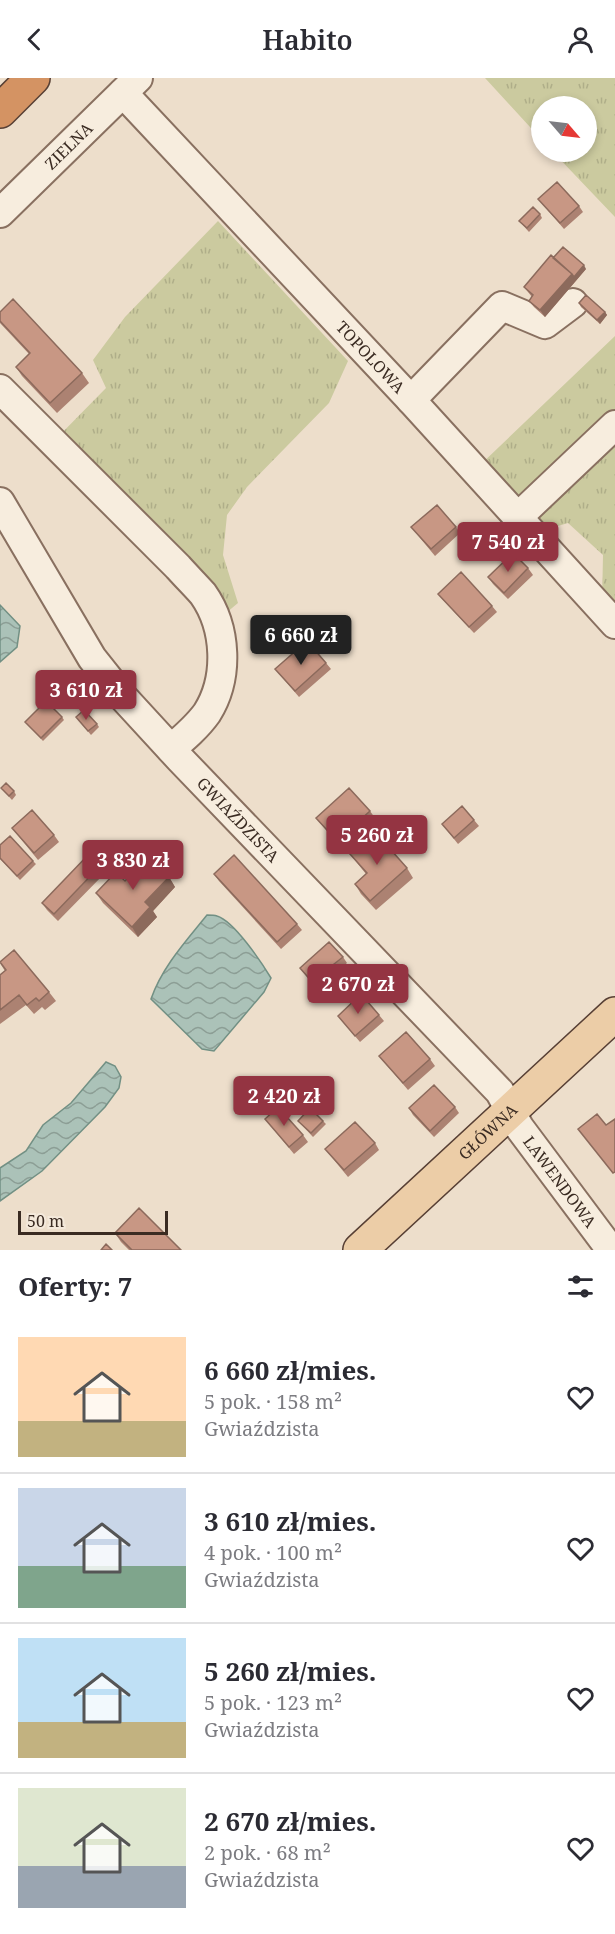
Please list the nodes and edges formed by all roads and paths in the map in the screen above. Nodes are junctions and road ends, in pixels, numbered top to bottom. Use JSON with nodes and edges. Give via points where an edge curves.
{"nodes":[{"id":1,"x":33,"y":78,"type":"edge"},
{"id":2,"x":131,"y":86,"type":"edge"},
{"id":3,"x":0,"y":111,"type":"edge"},
{"id":4,"x":0,"y":213,"type":"edge"},
{"id":5,"x":573,"y":303,"type":"dead end"},
{"id":6,"x":0,"y":389,"type":"edge"},
{"id":7,"x":411,"y":400,"type":"junction"},
{"id":8,"x":615,"y":425,"type":"edge"},
{"id":9,"x":0,"y":502,"type":"edge"},
{"id":10,"x":518,"y":517,"type":"junction"},
{"id":11,"x":615,"y":624,"type":"edge"},
{"id":12,"x":171,"y":749,"type":"junction"},
{"id":13,"x":615,"y":1014,"type":"edge"},
{"id":14,"x":511,"y":1110,"type":"junction"},
{"id":15,"x":360,"y":1250,"type":"edge"},
{"id":16,"x":611,"y":1250,"type":"edge"}],
"edges":[{"from":1,"to":3,"type":"highway"},
{"from":2,"to":4,"type":"street","name":"ZIELNA"},
{"from":2,"to":7,"type":"street","name":"TOPOLOWA"},
{"from":5,"to":7,"type":"street","via":[[544,324],[502,306]]},
{"from":6,"to":12,"type":"street","via":[[177,567],[203,595],[214,615],[224,657],[218,685],[207,712]]},
{"from":7,"to":10,"type":"street","name":"TOPOLOWA"},
{"from":8,"to":10,"type":"street"},
{"from":9,"to":12,"type":"street","name":"GWIAŹDZISTA","via":[[92,658]]},
{"from":10,"to":11,"type":"street","name":"TOPOLOWA"},
{"from":12,"to":14,"type":"street","name":"GWIAŹDZISTA","via":[[444,1032],[500,1092]]},
{"from":13,"to":14,"type":"main road","name":"GŁÓWNA"},
{"from":14,"to":15,"type":"main road","name":"GŁÓWNA"},
{"from":14,"to":16,"type":"street","name":"LAWENDOWA","via":[[519,1127]]}]}
